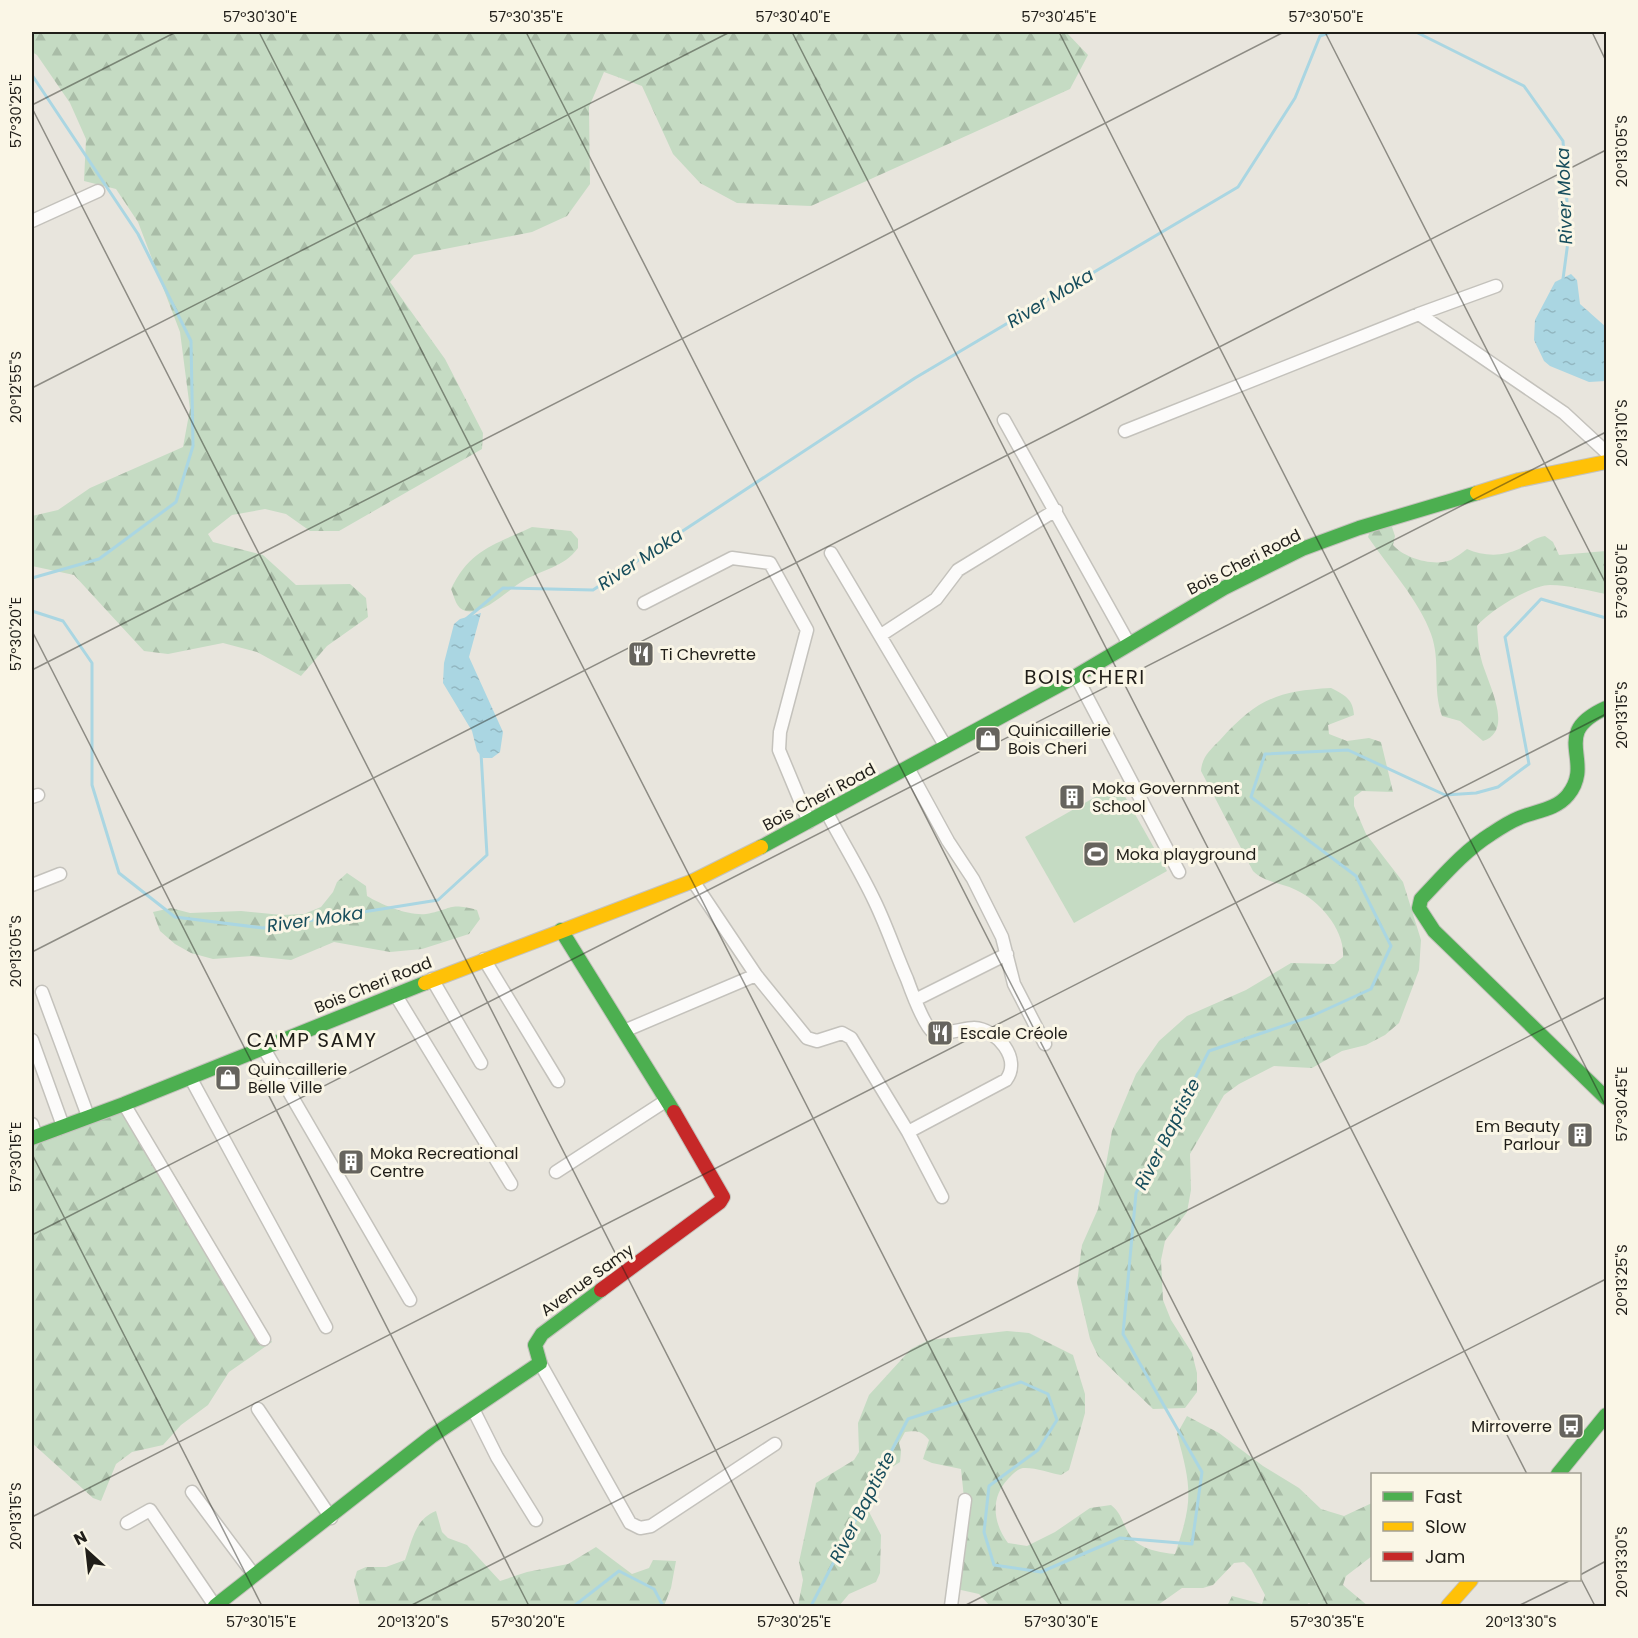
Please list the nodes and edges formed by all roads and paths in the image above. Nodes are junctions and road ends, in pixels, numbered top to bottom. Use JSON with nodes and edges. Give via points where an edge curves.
{"nodes":[{"id":1,"x":98,"y":191,"type":"dead end"},
{"id":2,"x":32,"y":221,"type":"edge"},
{"id":3,"x":1496,"y":286,"type":"dead end"},
{"id":4,"x":1419,"y":314,"type":"junction"},
{"id":5,"x":1004,"y":420,"type":"dead end"},
{"id":6,"x":1125,"y":431,"type":"dead end"},
{"id":7,"x":1606,"y":452,"type":"edge"},
{"id":8,"x":1606,"y":462,"type":"edge"},
{"id":9,"x":1056,"y":510,"type":"junction"},
{"id":10,"x":831,"y":553,"type":"dead end"},
{"id":11,"x":644,"y":603,"type":"dead end"},
{"id":12,"x":881,"y":635,"type":"junction"},
{"id":13,"x":1129,"y":644,"type":"junction"},
{"id":14,"x":1076,"y":676,"type":"junction"},
{"id":15,"x":1606,"y":708,"type":"edge"},
{"id":16,"x":946,"y":747,"type":"junction"},
{"id":17,"x":908,"y":768,"type":"junction"},
{"id":18,"x":827,"y":813,"type":"junction"},
{"id":19,"x":809,"y":822,"type":"junction"},
{"id":20,"x":1179,"y":872,"type":"dead end"},
{"id":21,"x":60,"y":874,"type":"dead end"},
{"id":22,"x":693,"y":881,"type":"junction"},
{"id":23,"x":32,"y":885,"type":"edge"},
{"id":24,"x":561,"y":930,"type":"junction"},
{"id":25,"x":1007,"y":954,"type":"junction"},
{"id":26,"x":484,"y":959,"type":"junction"},
{"id":27,"x":756,"y":975,"type":"junction"},
{"id":28,"x":432,"y":979,"type":"junction"},
{"id":29,"x":42,"y":992,"type":"dead end"},
{"id":30,"x":395,"y":994,"type":"junction"},
{"id":31,"x":915,"y":1000,"type":"junction"},
{"id":32,"x":624,"y":1031,"type":"junction"},
{"id":33,"x":32,"y":1040,"type":"edge"},
{"id":34,"x":1045,"y":1044,"type":"dead end"},
{"id":35,"x":263,"y":1047,"type":"junction"},
{"id":36,"x":481,"y":1063,"type":"dead end"},
{"id":37,"x":190,"y":1077,"type":"junction"},
{"id":38,"x":558,"y":1081,"type":"dead end"},
{"id":39,"x":1605,"y":1093,"type":"edge"},
{"id":40,"x":667,"y":1100,"type":"junction"},
{"id":41,"x":124,"y":1104,"type":"junction"},
{"id":42,"x":88,"y":1116,"type":"junction"},
{"id":43,"x":63,"y":1126,"type":"junction"},
{"id":44,"x":908,"y":1132,"type":"junction"},
{"id":45,"x":33,"y":1133,"type":"edge"},
{"id":46,"x":556,"y":1172,"type":"dead end"},
{"id":47,"x":512,"y":1184,"type":"dead end"},
{"id":48,"x":942,"y":1197,"type":"dead end"},
{"id":49,"x":410,"y":1300,"type":"dead end"},
{"id":50,"x":326,"y":1327,"type":"dead end"},
{"id":51,"x":264,"y":1339,"type":"dead end"},
{"id":52,"x":540,"y":1363,"type":"junction"},
{"id":53,"x":258,"y":1409,"type":"dead end"},
{"id":54,"x":473,"y":1409,"type":"junction"},
{"id":55,"x":1606,"y":1415,"type":"edge"},
{"id":56,"x":775,"y":1444,"type":"dead end"},
{"id":57,"x":1559,"y":1473,"type":"edge"},
{"id":58,"x":192,"y":1492,"type":"dead end"},
{"id":59,"x":965,"y":1500,"type":"dead end"},
{"id":60,"x":331,"y":1518,"type":"junction"},
{"id":61,"x":536,"y":1520,"type":"dead end"},
{"id":62,"x":127,"y":1523,"type":"dead end"},
{"id":63,"x":254,"y":1575,"type":"junction"},
{"id":64,"x":1470,"y":1581,"type":"edge"},
{"id":65,"x":215,"y":1606,"type":"edge"},
{"id":66,"x":951,"y":1606,"type":"edge"},
{"id":67,"x":1448,"y":1606,"type":"edge"}],
"edges":[{"from":1,"to":2,"type":"street"},
{"from":3,"to":4,"type":"street"},
{"from":4,"to":6,"type":"street"},
{"from":4,"to":7,"type":"street","via":[[1564,413]]},
{"from":5,"to":9,"type":"street"},
{"from":8,"to":13,"type":"main road","name":"Bois Cheri Road","via":[[1519,480],[1302,549],[1224,588]]},
{"from":9,"to":12,"type":"street","via":[[958,570],[936,599]]},
{"from":9,"to":13,"type":"street"},
{"from":10,"to":12,"type":"street"},
{"from":11,"to":19,"type":"street","via":[[732,558],[770,563],[807,630],[778,750]]},
{"from":12,"to":16,"type":"street"},
{"from":13,"to":14,"type":"main road","name":"Bois Cheri Road"},
{"from":14,"to":16,"type":"main road","name":"Bois Cheri Road"},
{"from":14,"to":20,"type":"street"},
{"from":15,"to":39,"type":"main road","via":[[1587,715],[1578,727],[1578,777],[1569,794],[1556,806],[1516,819],[1466,853],[1421,899],[1419,908],[1434,931]]},
{"from":16,"to":17,"type":"main road","name":"Bois Cheri Road"},
{"from":17,"to":18,"type":"main road","name":"Bois Cheri Road"},
{"from":17,"to":25,"type":"street","via":[[973,879]]},
{"from":18,"to":19,"type":"main road","name":"Bois Cheri Road"},
{"from":18,"to":31,"type":"street","via":[[876,903]]},
{"from":19,"to":22,"type":"main road","name":"Bois Cheri Road"},
{"from":21,"to":23,"type":"street"},
{"from":22,"to":24,"type":"main road","name":"Bois Cheri Road"},
{"from":22,"to":27,"type":"street"},
{"from":24,"to":26,"type":"main road","name":"Bois Cheri Road"},
{"from":24,"to":32,"type":"main road","name":"Avenue Samy"},
{"from":25,"to":31,"type":"street"},
{"from":25,"to":34,"type":"street","via":[[1014,984]]},
{"from":26,"to":28,"type":"main road","name":"Bois Cheri Road"},
{"from":26,"to":38,"type":"street"},
{"from":27,"to":32,"type":"street"},
{"from":27,"to":44,"type":"street","via":[[807,1038],[817,1041],[842,1033],[851,1038]]},
{"from":28,"to":30,"type":"main road","name":"Bois Cheri Road"},
{"from":28,"to":36,"type":"street"},
{"from":29,"to":42,"type":"street"},
{"from":30,"to":35,"type":"main road","name":"Bois Cheri Road"},
{"from":30,"to":47,"type":"street"},
{"from":31,"to":44,"type":"street","via":[[934,1033],[975,1028],[997,1038],[1012,1062],[1012,1072],[988,1092]]},
{"from":32,"to":40,"type":"main road","name":"Avenue Samy"},
{"from":33,"to":43,"type":"street"},
{"from":35,"to":37,"type":"main road","name":"Bois Cheri Road"},
{"from":35,"to":49,"type":"street"},
{"from":37,"to":41,"type":"main road","name":"Bois Cheri Road"},
{"from":37,"to":50,"type":"street"},
{"from":40,"to":46,"type":"street"},
{"from":40,"to":52,"type":"main road","name":"Avenue Samy","via":[[723,1197],[542,1334],[535,1345]]},
{"from":41,"to":42,"type":"main road","name":"Bois Cheri Road"},
{"from":41,"to":51,"type":"street"},
{"from":42,"to":43,"type":"main road","name":"Bois Cheri Road"},
{"from":43,"to":45,"type":"main road","name":"Bois Cheri Road"},
{"from":44,"to":48,"type":"street"},
{"from":52,"to":54,"type":"main road"},
{"from":52,"to":56,"type":"street","via":[[630,1523],[640,1528],[651,1526]]},
{"from":53,"to":60,"type":"street"},
{"from":54,"to":60,"type":"main road","via":[[432,1436]]},
{"from":54,"to":61,"type":"street"},
{"from":55,"to":57,"type":"main road"},
{"from":58,"to":63,"type":"street"},
{"from":59,"to":66,"type":"street"},
{"from":60,"to":63,"type":"main road"},
{"from":62,"to":65,"type":"street","via":[[150,1510]]},
{"from":63,"to":65,"type":"main road"},
{"from":64,"to":67,"type":"main road"}]}
